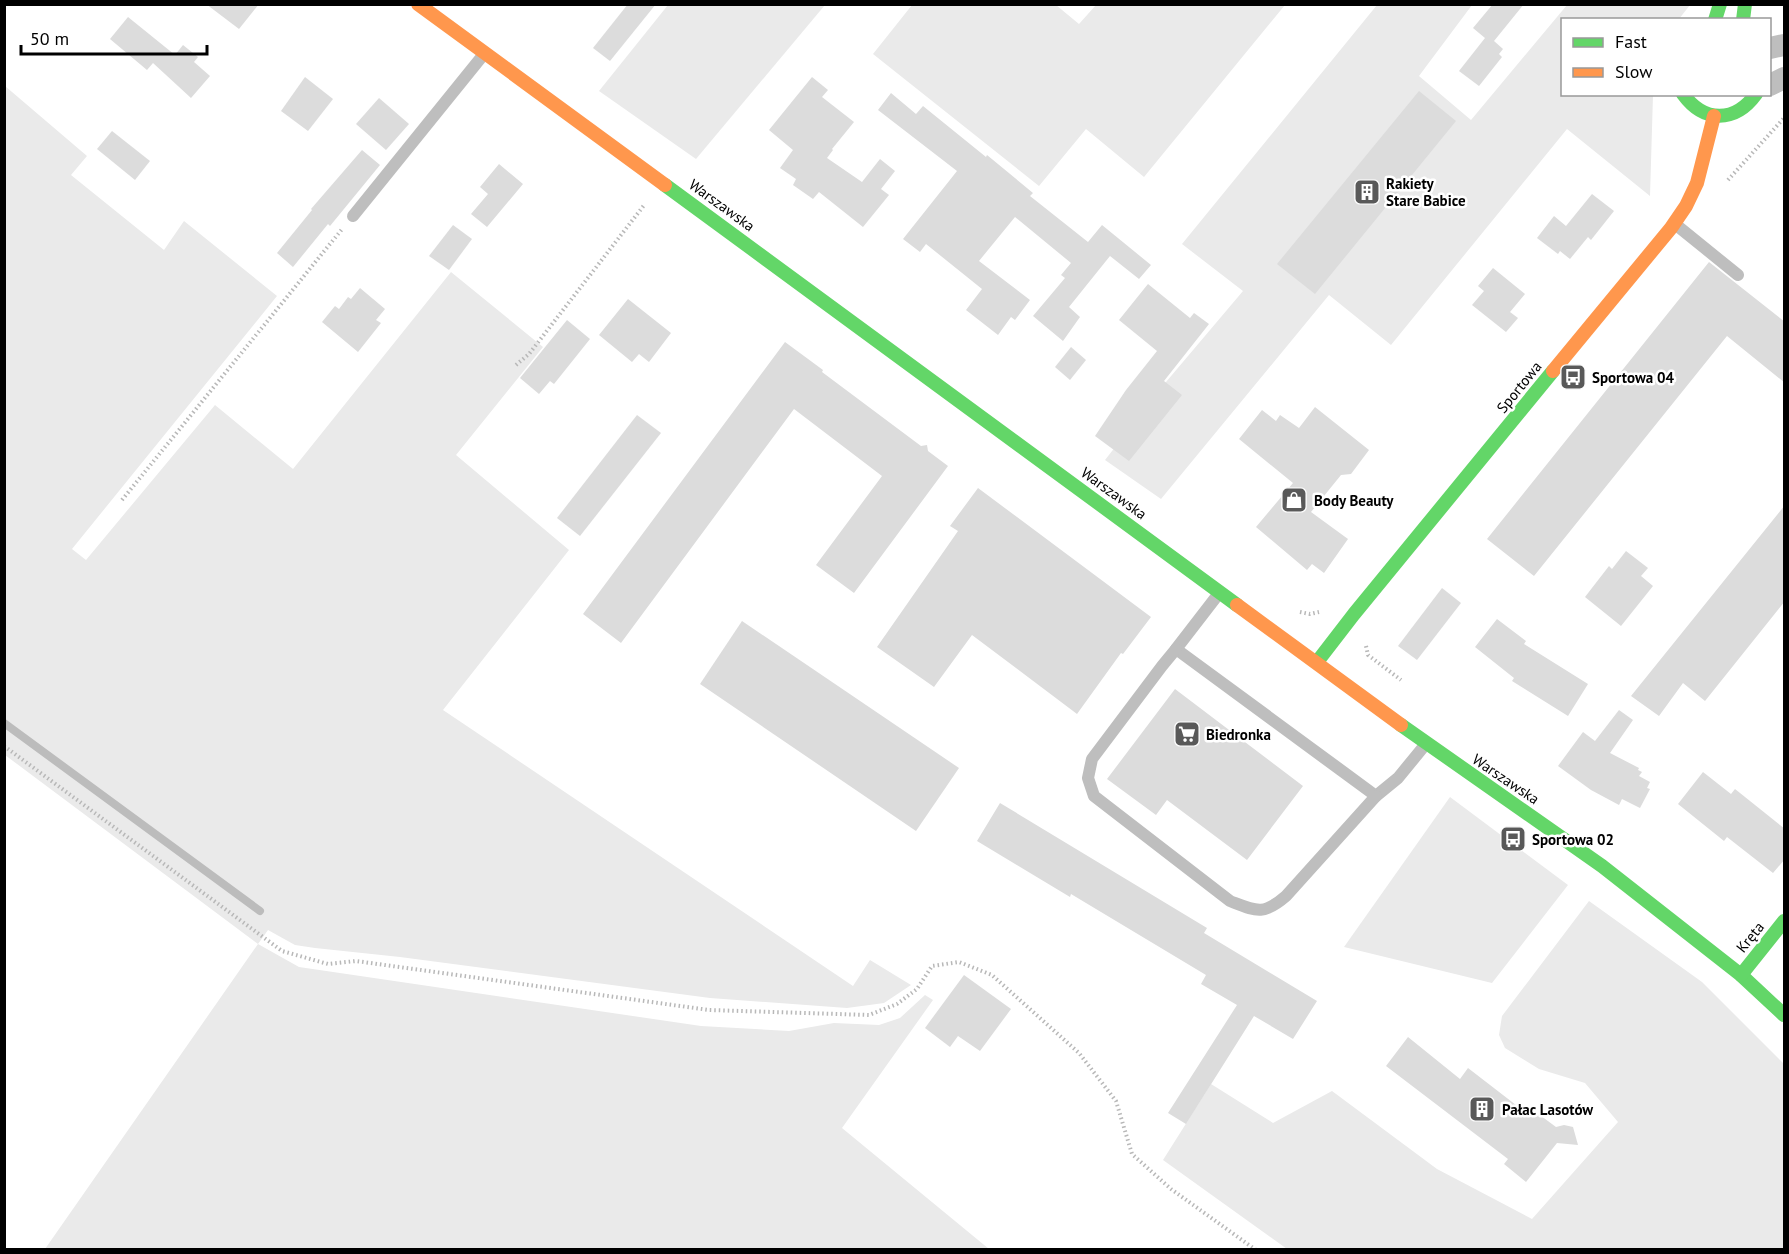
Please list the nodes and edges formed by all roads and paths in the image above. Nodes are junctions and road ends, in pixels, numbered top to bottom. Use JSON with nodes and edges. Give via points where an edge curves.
{"nodes":[{"id":1,"x":418,"y":4,"type":"edge"},
{"id":2,"x":485,"y":53,"type":"junction"},
{"id":3,"x":1785,"y":78,"type":"edge"},
{"id":4,"x":1771,"y":85,"type":"edge"},
{"id":5,"x":1685,"y":96,"type":"edge"},
{"id":6,"x":1755,"y":96,"type":"edge"},
{"id":7,"x":1714,"y":116,"type":"junction"},
{"id":8,"x":663,"y":182,"type":"junction"},
{"id":9,"x":353,"y":216,"type":"joint"},
{"id":10,"x":1674,"y":224,"type":"junction"},
{"id":11,"x":1738,"y":274,"type":"dead end"},
{"id":12,"x":516,"y":365,"type":"dead end"},
{"id":13,"x":122,"y":500,"type":"dead end"},
{"id":14,"x":1220,"y":592,"type":"junction"},
{"id":15,"x":1176,"y":649,"type":"junction"},
{"id":16,"x":1317,"y":662,"type":"junction"},
{"id":17,"x":1426,"y":744,"type":"junction"},
{"id":18,"x":4,"y":746,"type":"edge"},
{"id":19,"x":1376,"y":796,"type":"junction"},
{"id":20,"x":1785,"y":921,"type":"edge"},
{"id":21,"x":1741,"y":975,"type":"junction"},
{"id":22,"x":1785,"y":1015,"type":"edge"},
{"id":23,"x":1256,"y":1250,"type":"edge"}],
"edges":[{"from":1,"to":2,"type":"main road","name":"Warszawska"},
{"from":2,"to":8,"type":"main road","name":"Warszawska"},
{"from":2,"to":9,"type":"lane"},
{"from":3,"to":4,"type":"street"},
{"from":5,"to":7,"type":"main road","via":[[1702,113]]},
{"from":6,"to":7,"type":"main road","via":[[1746,108],[1736,113]]},
{"from":7,"to":10,"type":"main road","name":"Sportowa","via":[[1697,183]]},
{"from":8,"to":12,"type":"path","via":[[529,354]]},
{"from":8,"to":14,"type":"main road","name":"Warszawska"},
{"from":9,"to":13,"type":"path"},
{"from":10,"to":11,"type":"lane"},
{"from":10,"to":16,"type":"main road","name":"Sportowa"},
{"from":14,"to":15,"type":"lane"},
{"from":14,"to":16,"type":"main road","name":"Warszawska"},
{"from":15,"to":19,"type":"lane"},
{"from":15,"to":19,"type":"lane","via":[[1092,759],[1088,778],[1094,796],[1230,901],[1255,911],[1273,907]]},
{"from":16,"to":17,"type":"main road","name":"Warszawska"},
{"from":17,"to":19,"type":"lane","via":[[1398,778]]},
{"from":17,"to":21,"type":"main road","name":"Warszawska","via":[[1602,866]]},
{"from":18,"to":23,"type":"path","via":[[282,951],[328,964],[356,961],[709,1010],[869,1015],[897,1004],[917,989],[932,966],[958,962],[992,975],[1079,1053],[1116,1101],[1132,1154],[1172,1189]]},
{"from":20,"to":21,"type":"main road","name":"Kręta"},
{"from":21,"to":22,"type":"main road","name":"Warszawska"}]}
